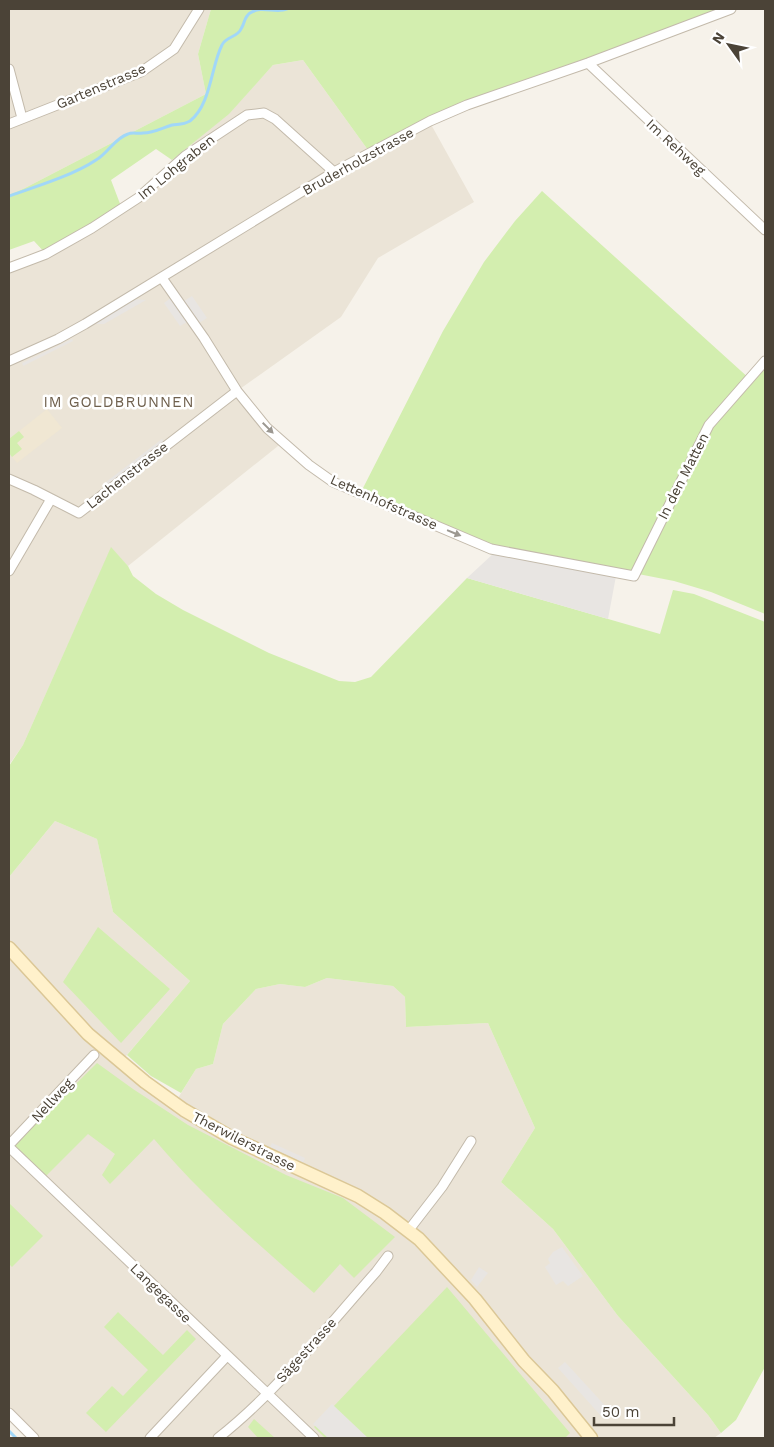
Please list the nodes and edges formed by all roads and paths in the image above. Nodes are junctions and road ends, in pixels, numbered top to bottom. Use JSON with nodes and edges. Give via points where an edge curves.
{"nodes":[{"id":1,"x":199,"y":9,"type":"edge"},
{"id":2,"x":732,"y":9,"type":"edge"},
{"id":3,"x":588,"y":63,"type":"junction"},
{"id":4,"x":9,"y":69,"type":"edge"},
{"id":5,"x":22,"y":118,"type":"junction"},
{"id":6,"x":9,"y":124,"type":"edge"},
{"id":7,"x":334,"y":172,"type":"junction"},
{"id":8,"x":765,"y":230,"type":"edge"},
{"id":9,"x":9,"y":268,"type":"edge"},
{"id":10,"x":162,"y":278,"type":"junction"},
{"id":11,"x":9,"y":361,"type":"edge"},
{"id":12,"x":765,"y":361,"type":"edge"},
{"id":13,"x":237,"y":391,"type":"junction"},
{"id":14,"x":9,"y":479,"type":"edge"},
{"id":15,"x":51,"y":498,"type":"junction"},
{"id":16,"x":9,"y":571,"type":"edge"},
{"id":17,"x":634,"y":576,"type":"joint"},
{"id":18,"x":9,"y":948,"type":"edge"},
{"id":19,"x":94,"y":1055,"type":"dead end"},
{"id":20,"x":471,"y":1141,"type":"dead end"},
{"id":21,"x":9,"y":1146,"type":"edge"},
{"id":22,"x":408,"y":1231,"type":"junction"},
{"id":23,"x":388,"y":1256,"type":"dead end"},
{"id":24,"x":227,"y":1356,"type":"junction"},
{"id":25,"x":267,"y":1394,"type":"junction"},
{"id":26,"x":9,"y":1413,"type":"edge"},
{"id":27,"x":34,"y":1438,"type":"edge"},
{"id":28,"x":150,"y":1438,"type":"edge"},
{"id":29,"x":218,"y":1438,"type":"edge"},
{"id":30,"x":314,"y":1438,"type":"edge"},
{"id":31,"x":591,"y":1438,"type":"edge"}],
"edges":[{"from":1,"to":5,"type":"street","name":"Gartenstrasse","via":[[174,49],[141,72]]},
{"from":2,"to":3,"type":"street","name":"Bruderholzstrasse"},
{"from":3,"to":7,"type":"street","name":"Bruderholzstrasse","via":[[467,105]]},
{"from":3,"to":8,"type":"street","name":"Im Rehweg"},
{"from":4,"to":5,"type":"street"},
{"from":5,"to":6,"type":"street","name":"Gartenstrasse"},
{"from":7,"to":9,"type":"street","name":"Im Lohgraben","via":[[275,120],[264,113],[247,115],[185,156],[138,198],[92,228],[46,254]]},
{"from":7,"to":10,"type":"street","name":"Bruderholzstrasse"},
{"from":10,"to":11,"type":"street","name":"Bruderholzstrasse","via":[[58,340]]},
{"from":10,"to":13,"type":"street","name":"Lettenhofstrasse"},
{"from":12,"to":17,"type":"street","name":"In den Matten","via":[[709,425]]},
{"from":13,"to":15,"type":"street","name":"Lachenstrasse","via":[[79,512]]},
{"from":13,"to":17,"type":"street","name":"Lettenhofstrasse","one_way":true,"via":[[266,428],[333,482],[491,549]]},
{"from":14,"to":15,"type":"street","name":"Lachenstrasse"},
{"from":15,"to":16,"type":"street"},
{"from":18,"to":22,"type":"main road","name":"Therwilerstrasse","via":[[88,1034],[145,1082],[206,1123],[254,1149],[358,1196]]},
{"from":19,"to":21,"type":"street","name":"Nellweg"},
{"from":20,"to":22,"type":"street","via":[[442,1187]]},
{"from":21,"to":24,"type":"street","name":"Langegasse"},
{"from":22,"to":31,"type":"main road","name":"Therwilerstrasse","via":[[475,1299]]},
{"from":23,"to":25,"type":"street","name":"Sägestrasse"},
{"from":24,"to":25,"type":"street","name":"Langegasse"},
{"from":24,"to":28,"type":"street"},
{"from":25,"to":29,"type":"street","name":"Sägestrasse","via":[[252,1411]]},
{"from":25,"to":30,"type":"street","name":"Langegasse"},
{"from":26,"to":27,"type":"street"}]}
